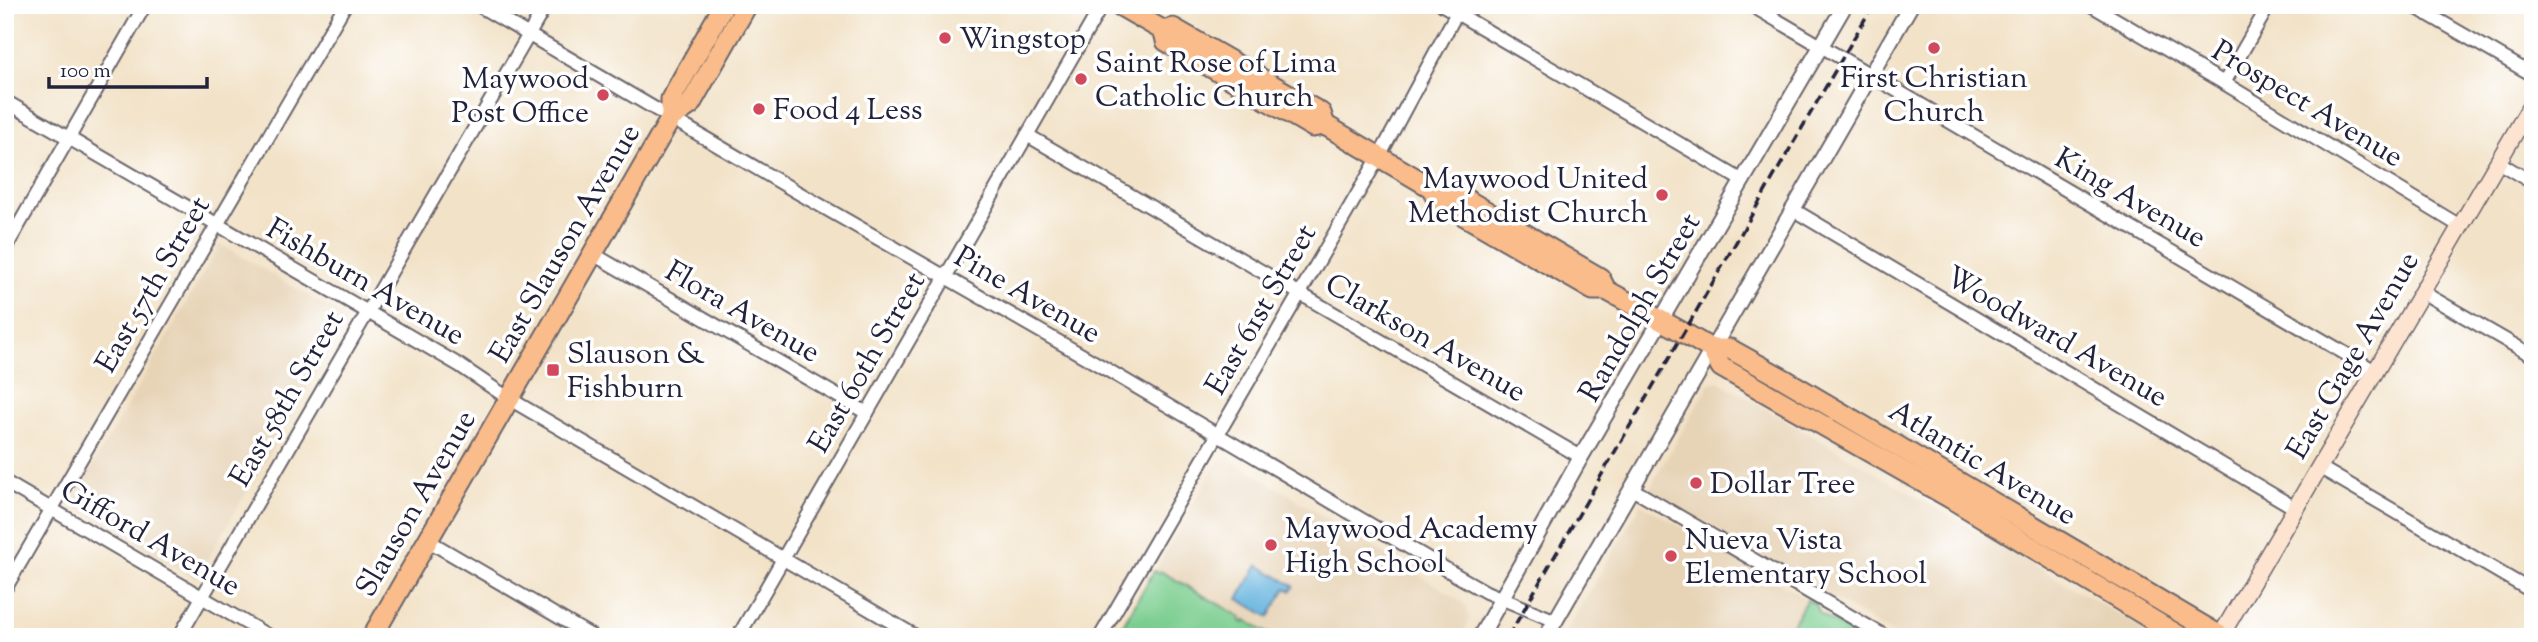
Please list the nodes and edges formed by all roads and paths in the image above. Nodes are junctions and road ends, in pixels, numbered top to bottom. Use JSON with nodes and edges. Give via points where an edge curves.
{"nodes":[{"id":1,"x":145,"y":5,"type":"edge"},
{"id":2,"x":345,"y":5,"type":"edge"},
{"id":3,"x":478,"y":5,"type":"edge"},
{"id":4,"x":546,"y":5,"type":"edge"},
{"id":5,"x":724,"y":5,"type":"edge"},
{"id":6,"x":747,"y":5,"type":"edge"},
{"id":7,"x":1102,"y":5,"type":"edge"},
{"id":8,"x":1119,"y":5,"type":"edge"},
{"id":9,"x":1443,"y":5,"type":"edge"},
{"id":10,"x":1751,"y":5,"type":"edge"},
{"id":11,"x":1845,"y":5,"type":"edge"},
{"id":12,"x":1910,"y":5,"type":"edge"},
{"id":13,"x":2091,"y":5,"type":"edge"},
{"id":14,"x":2269,"y":5,"type":"edge"},
{"id":15,"x":2412,"y":5,"type":"edge"},
{"id":16,"x":1459,"y":9,"type":"edge"},
{"id":17,"x":528,"y":35,"type":"junction"},
{"id":18,"x":1821,"y":46,"type":"junction"},
{"id":19,"x":1870,"y":75,"type":"junction"},
{"id":20,"x":2533,"y":75,"type":"edge"},
{"id":21,"x":2224,"y":83,"type":"junction"},
{"id":22,"x":5,"y":101,"type":"edge"},
{"id":23,"x":2533,"y":102,"type":"edge"},
{"id":24,"x":671,"y":118,"type":"junction"},
{"id":25,"x":1027,"y":135,"type":"junction"},
{"id":26,"x":69,"y":138,"type":"junction"},
{"id":27,"x":1379,"y":158,"type":"junction"},
{"id":28,"x":2498,"y":162,"type":"junction"},
{"id":29,"x":1743,"y":181,"type":"junction"},
{"id":30,"x":2533,"y":183,"type":"edge"},
{"id":31,"x":1792,"y":209,"type":"junction"},
{"id":32,"x":217,"y":225,"type":"junction"},
{"id":33,"x":2460,"y":226,"type":"junction"},
{"id":34,"x":5,"y":249,"type":"edge"},
{"id":35,"x":593,"y":254,"type":"junction"},
{"id":36,"x":945,"y":278,"type":"junction"},
{"id":37,"x":2422,"y":292,"type":"junction"},
{"id":38,"x":1299,"y":293,"type":"junction"},
{"id":39,"x":366,"y":312,"type":"junction"},
{"id":40,"x":1664,"y":321,"type":"junction"},
{"id":41,"x":1711,"y":349,"type":"junction"},
{"id":42,"x":2533,"y":356,"type":"edge"},
{"id":43,"x":2375,"y":371,"type":"junction"},
{"id":44,"x":508,"y":398,"type":"junction"},
{"id":45,"x":867,"y":413,"type":"junction"},
{"id":46,"x":1218,"y":437,"type":"junction"},
{"id":47,"x":1581,"y":457,"type":"junction"},
{"id":48,"x":2319,"y":467,"type":"junction"},
{"id":49,"x":5,"y":482,"type":"edge"},
{"id":50,"x":1632,"y":489,"type":"junction"},
{"id":51,"x":2295,"y":508,"type":"junction"},
{"id":52,"x":53,"y":510,"type":"junction"},
{"id":53,"x":427,"y":540,"type":"junction"},
{"id":54,"x":783,"y":559,"type":"junction"},
{"id":55,"x":5,"y":589,"type":"edge"},
{"id":56,"x":2533,"y":592,"type":"edge"},
{"id":57,"x":202,"y":597,"type":"junction"},
{"id":58,"x":1502,"y":600,"type":"junction"},
{"id":59,"x":1556,"y":621,"type":"junction"},
{"id":60,"x":2221,"y":636,"type":"edge"},
{"id":61,"x":179,"y":637,"type":"edge"},
{"id":62,"x":270,"y":637,"type":"edge"},
{"id":63,"x":372,"y":637,"type":"edge"},
{"id":64,"x":593,"y":637,"type":"edge"},
{"id":65,"x":738,"y":637,"type":"edge"},
{"id":66,"x":917,"y":637,"type":"edge"},
{"id":67,"x":1100,"y":637,"type":"edge"},
{"id":68,"x":1480,"y":637,"type":"edge"},
{"id":69,"x":1546,"y":637,"type":"edge"},
{"id":70,"x":1886,"y":637,"type":"edge"},
{"id":71,"x":2180,"y":637,"type":"edge"}],
"edges":[{"from":1,"to":26,"type":"street"},
{"from":2,"to":32,"type":"street","name":"East 57th Street"},
{"from":3,"to":17,"type":"street","name":"Pine Avenue"},
{"from":4,"to":17,"type":"street","name":"East 58th Street"},
{"from":5,"to":24,"type":"main road","via":[[671,99]]},
{"from":6,"to":24,"type":"main road","via":[[690,105]]},
{"from":7,"to":25,"type":"street","name":"East 60th Street"},
{"from":8,"to":27,"type":"main road","name":"Atlantic Avenue","via":[[1164,31],[1173,28],[1321,113],[1325,125]]},
{"from":9,"to":16,"type":"street"},
{"from":10,"to":18,"type":"street","name":"King Avenue"},
{"from":11,"to":18,"type":"street","name":"Randolph Street"},
{"from":12,"to":19,"type":"street"},
{"from":13,"to":21,"type":"street","name":"Prospect Avenue"},
{"from":14,"to":21,"type":"street"},
{"from":15,"to":20,"type":"street"},
{"from":16,"to":27,"type":"street","name":"East 61st Street"},
{"from":16,"to":29,"type":"street"},
{"from":17,"to":24,"type":"street","name":"Pine Avenue"},
{"from":17,"to":39,"type":"street","name":"East 58th Street"},
{"from":18,"to":19,"type":"street","name":"King Avenue"},
{"from":18,"to":29,"type":"street","name":"Randolph Street"},
{"from":19,"to":31,"type":"street"},
{"from":19,"to":43,"type":"street","name":"King Avenue"},
{"from":21,"to":33,"type":"street","name":"Prospect Avenue"},
{"from":22,"to":26,"type":"street","name":"Fishburn Avenue"},
{"from":23,"to":28,"type":"main road","name":"East Gage Avenue"},
{"from":24,"to":35,"type":"main road","name":"East Slauson Avenue"},
{"from":24,"to":36,"type":"street","name":"Pine Avenue"},
{"from":25,"to":36,"type":"street","name":"East 60th Street"},
{"from":25,"to":38,"type":"street","name":"Clarkson Avenue"},
{"from":26,"to":32,"type":"street","name":"Fishburn Avenue"},
{"from":26,"to":34,"type":"street"},
{"from":27,"to":38,"type":"street","name":"East 61st Street"},
{"from":27,"to":40,"type":"main road","name":"Atlantic Avenue","via":[[1432,188],[1445,187],[1600,278],[1606,290]]},
{"from":28,"to":30,"type":"street"},
{"from":28,"to":33,"type":"main road","name":"East Gage Avenue"},
{"from":29,"to":40,"type":"street","name":"Randolph Street"},
{"from":31,"to":41,"type":"street"},
{"from":31,"to":51,"type":"street","name":"Woodward Avenue"},
{"from":32,"to":39,"type":"street","name":"Fishburn Avenue"},
{"from":32,"to":52,"type":"street","name":"East 57th Street"},
{"from":33,"to":37,"type":"main road","name":"East Gage Avenue"},
{"from":35,"to":44,"type":"main road","name":"East Slauson Avenue"},
{"from":35,"to":45,"type":"street","name":"Flora Avenue"},
{"from":36,"to":45,"type":"street","name":"East 60th Street"},
{"from":36,"to":46,"type":"street","name":"Pine Avenue"},
{"from":37,"to":42,"type":"street"},
{"from":37,"to":43,"type":"main road","name":"East Gage Avenue"},
{"from":38,"to":46,"type":"street","name":"East 61st Street"},
{"from":38,"to":47,"type":"street","name":"Clarkson Avenue"},
{"from":39,"to":44,"type":"street","name":"Fishburn Avenue"},
{"from":39,"to":57,"type":"street","name":"East 58th Street"},
{"from":40,"to":41,"type":"main road","name":"Atlantic Avenue"},
{"from":40,"to":47,"type":"street","name":"Randolph Street"},
{"from":41,"to":50,"type":"street"},
{"from":41,"to":60,"type":"main road","name":"Atlantic Avenue","via":[[1730,349],[1783,378]]},
{"from":41,"to":71,"type":"main road","name":"Atlantic Avenue","via":[[1721,367]]},
{"from":43,"to":48,"type":"main road","name":"East Gage Avenue"},
{"from":44,"to":53,"type":"main road","name":"Slauson Avenue"},
{"from":44,"to":54,"type":"street","name":"Fishburn Avenue"},
{"from":45,"to":54,"type":"street","name":"East 60th Street"},
{"from":46,"to":58,"type":"street","name":"Pine Avenue"},
{"from":46,"to":67,"type":"street","name":"East 61st Street"},
{"from":47,"to":58,"type":"street","name":"Randolph Street"},
{"from":48,"to":51,"type":"main road","name":"East Gage Avenue"},
{"from":48,"to":56,"type":"street"},
{"from":49,"to":52,"type":"street","name":"Gifford Avenue"},
{"from":50,"to":59,"type":"street"},
{"from":50,"to":70,"type":"street"},
{"from":51,"to":60,"type":"main road","name":"East Gage Avenue"},
{"from":52,"to":55,"type":"street","name":"East 57th Street"},
{"from":52,"to":57,"type":"street","name":"Gifford Avenue"},
{"from":53,"to":63,"type":"main road","name":"Slauson Avenue"},
{"from":53,"to":64,"type":"street"},
{"from":54,"to":65,"type":"street","name":"East 60th Street"},
{"from":54,"to":66,"type":"street","name":"Fishburn Avenue"},
{"from":57,"to":61,"type":"street","name":"East 58th Street"},
{"from":57,"to":62,"type":"street","name":"Gifford Avenue"},
{"from":58,"to":59,"type":"street","name":"Pine Avenue"},
{"from":58,"to":68,"type":"street","name":"Randolph Street"},
{"from":59,"to":69,"type":"street"}]}
